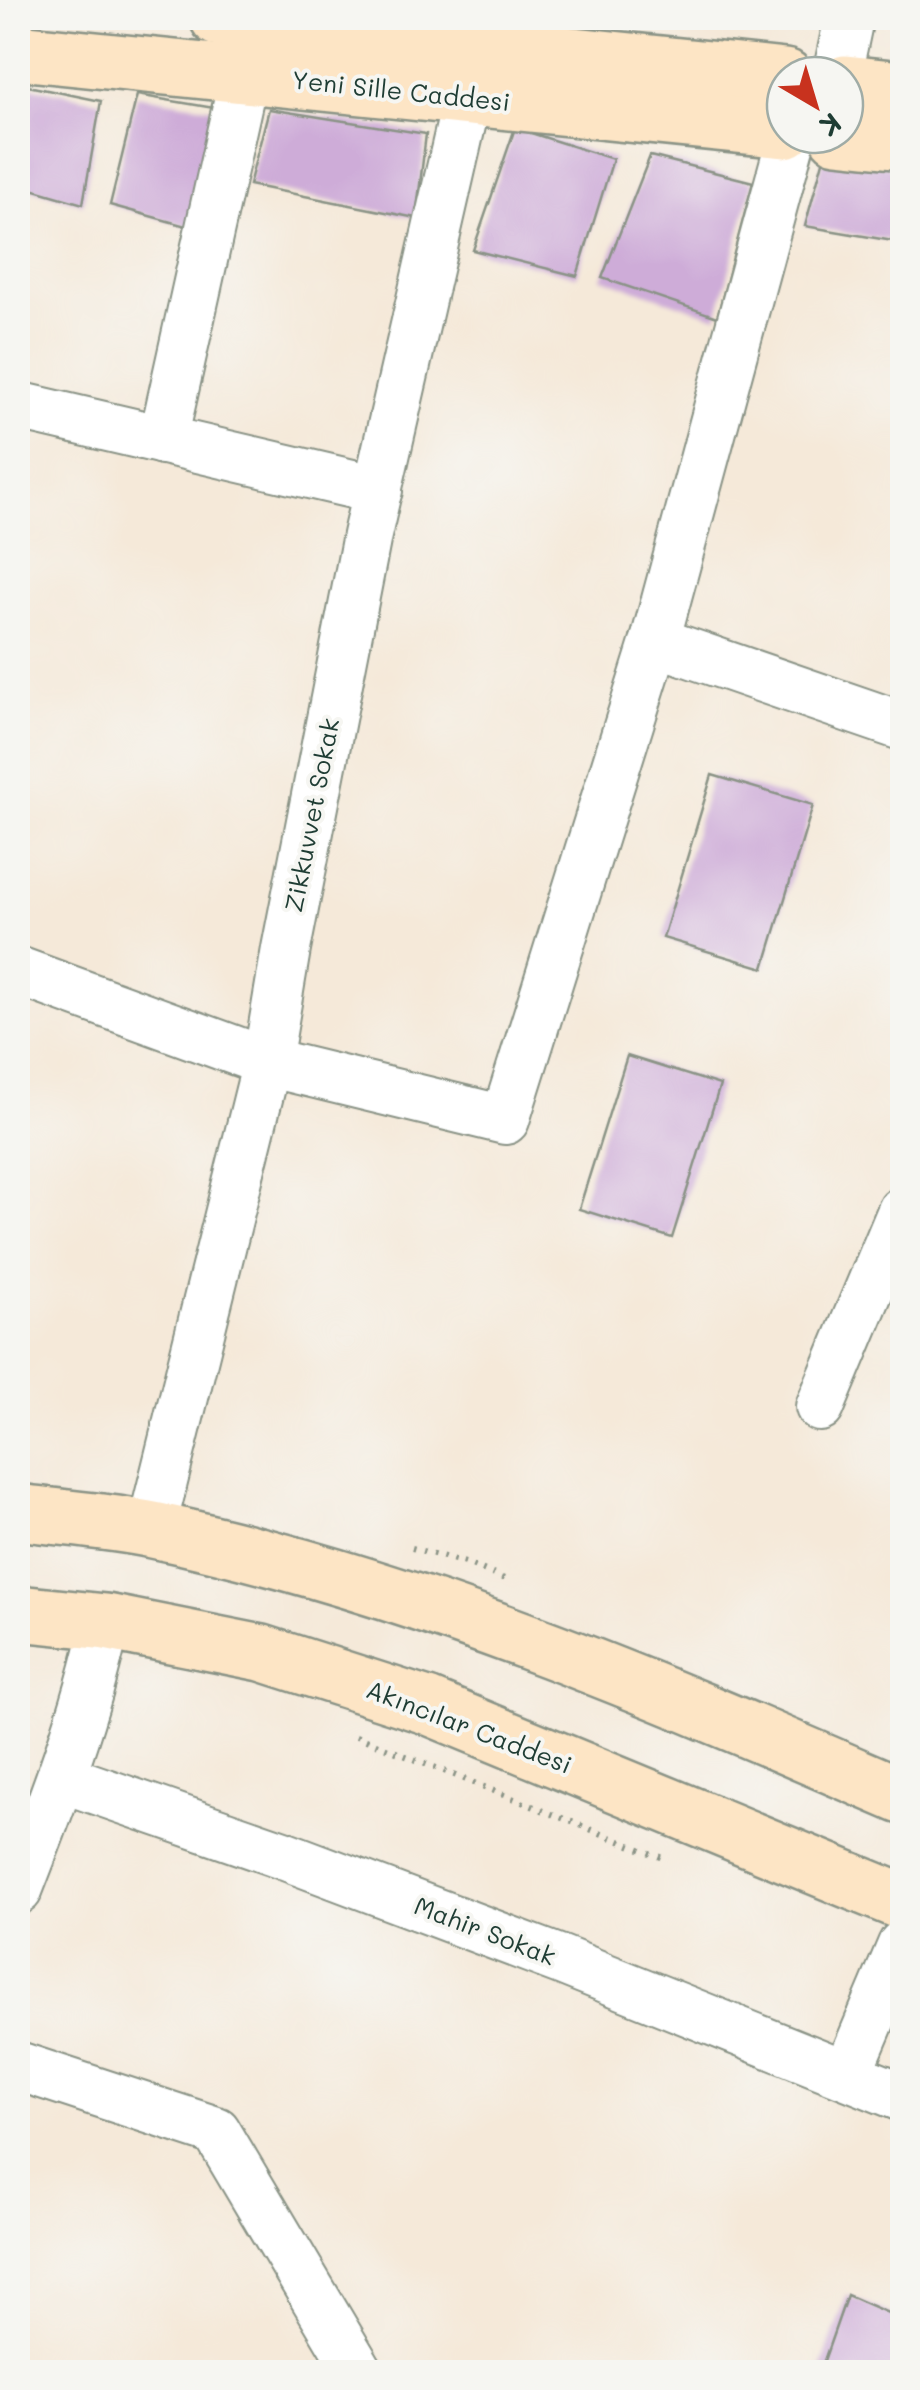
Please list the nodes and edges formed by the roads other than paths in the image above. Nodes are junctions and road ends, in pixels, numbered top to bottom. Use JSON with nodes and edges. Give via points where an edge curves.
{"nodes":[{"id":1,"x":218,"y":18,"type":"edge"},
{"id":2,"x":849,"y":18,"type":"edge"},
{"id":3,"x":491,"y":31,"type":"edge"},
{"id":4,"x":18,"y":52,"type":"edge"},
{"id":5,"x":841,"y":55,"type":"edge"},
{"id":6,"x":765,"y":73,"type":"edge"},
{"id":7,"x":244,"y":75,"type":"junction"},
{"id":8,"x":865,"y":85,"type":"edge"},
{"id":9,"x":902,"y":88,"type":"edge"},
{"id":10,"x":467,"y":98,"type":"junction"},
{"id":11,"x":765,"y":128,"type":"edge"},
{"id":12,"x":865,"y":138,"type":"edge"},
{"id":13,"x":902,"y":142,"type":"edge"},
{"id":14,"x":787,"y":155,"type":"edge"},
{"id":15,"x":18,"y":406,"type":"edge"},
{"id":16,"x":162,"y":440,"type":"junction"},
{"id":17,"x":378,"y":490,"type":"junction"},
{"id":18,"x":655,"y":641,"type":"junction"},
{"id":19,"x":902,"y":726,"type":"edge"},
{"id":20,"x":18,"y":971,"type":"edge"},
{"id":21,"x":267,"y":1062,"type":"junction"},
{"id":22,"x":902,"y":1210,"type":"edge"},
{"id":23,"x":820,"y":1407,"type":"dead end"},
{"id":24,"x":18,"y":1512,"type":"edge"},
{"id":25,"x":151,"y":1530,"type":"junction"},
{"id":26,"x":18,"y":1614,"type":"edge"},
{"id":27,"x":106,"y":1622,"type":"junction"},
{"id":28,"x":62,"y":1778,"type":"junction"},
{"id":29,"x":902,"y":1796,"type":"edge"},
{"id":30,"x":18,"y":1890,"type":"edge"},
{"id":31,"x":902,"y":1902,"type":"edge"},
{"id":32,"x":902,"y":1945,"type":"edge"},
{"id":33,"x":18,"y":2066,"type":"edge"},
{"id":34,"x":848,"y":2072,"type":"junction"},
{"id":35,"x":902,"y":2097,"type":"edge"},
{"id":36,"x":359,"y":2372,"type":"edge"}],
"edges":[{"from":1,"to":3,"type":"main road"},
{"from":2,"to":5,"type":"street"},
{"from":3,"to":6,"type":"main road"},
{"from":4,"to":7,"type":"main road","name":"Yeni Sille Caddesi"},
{"from":7,"to":10,"type":"main road","name":"Yeni Sille Caddesi"},
{"from":7,"to":16,"type":"street"},
{"from":8,"to":9,"type":"main road"},
{"from":10,"to":11,"type":"main road","name":"Yeni Sille Caddesi"},
{"from":10,"to":17,"type":"street","name":"Zikkuvvet Sokak"},
{"from":12,"to":13,"type":"main road"},
{"from":14,"to":18,"type":"street"},
{"from":15,"to":16,"type":"street"},
{"from":16,"to":17,"type":"street"},
{"from":17,"to":21,"type":"street","name":"Zikkuvvet Sokak"},
{"from":18,"to":19,"type":"street"},
{"from":18,"to":21,"type":"street","via":[[505,1120]]},
{"from":20,"to":21,"type":"street"},
{"from":21,"to":25,"type":"street","name":"Zikkuvvet Sokak"},
{"from":22,"to":23,"type":"street"},
{"from":24,"to":25,"type":"main road"},
{"from":25,"to":29,"type":"main road","via":[[339,1577],[476,1622]]},
{"from":26,"to":27,"type":"main road","name":"Akıncılar Caddesi"},
{"from":27,"to":28,"type":"street"},
{"from":27,"to":31,"type":"main road","name":"Akıncılar Caddesi","via":[[262,1654],[427,1706]]},
{"from":28,"to":30,"type":"street"},
{"from":28,"to":34,"type":"street","name":"Mahir Sokak","via":[[283,1854]]},
{"from":32,"to":34,"type":"street"},
{"from":33,"to":36,"type":"street","via":[[216,2131]]},
{"from":34,"to":35,"type":"street","name":"Mahir Sokak"}]}
